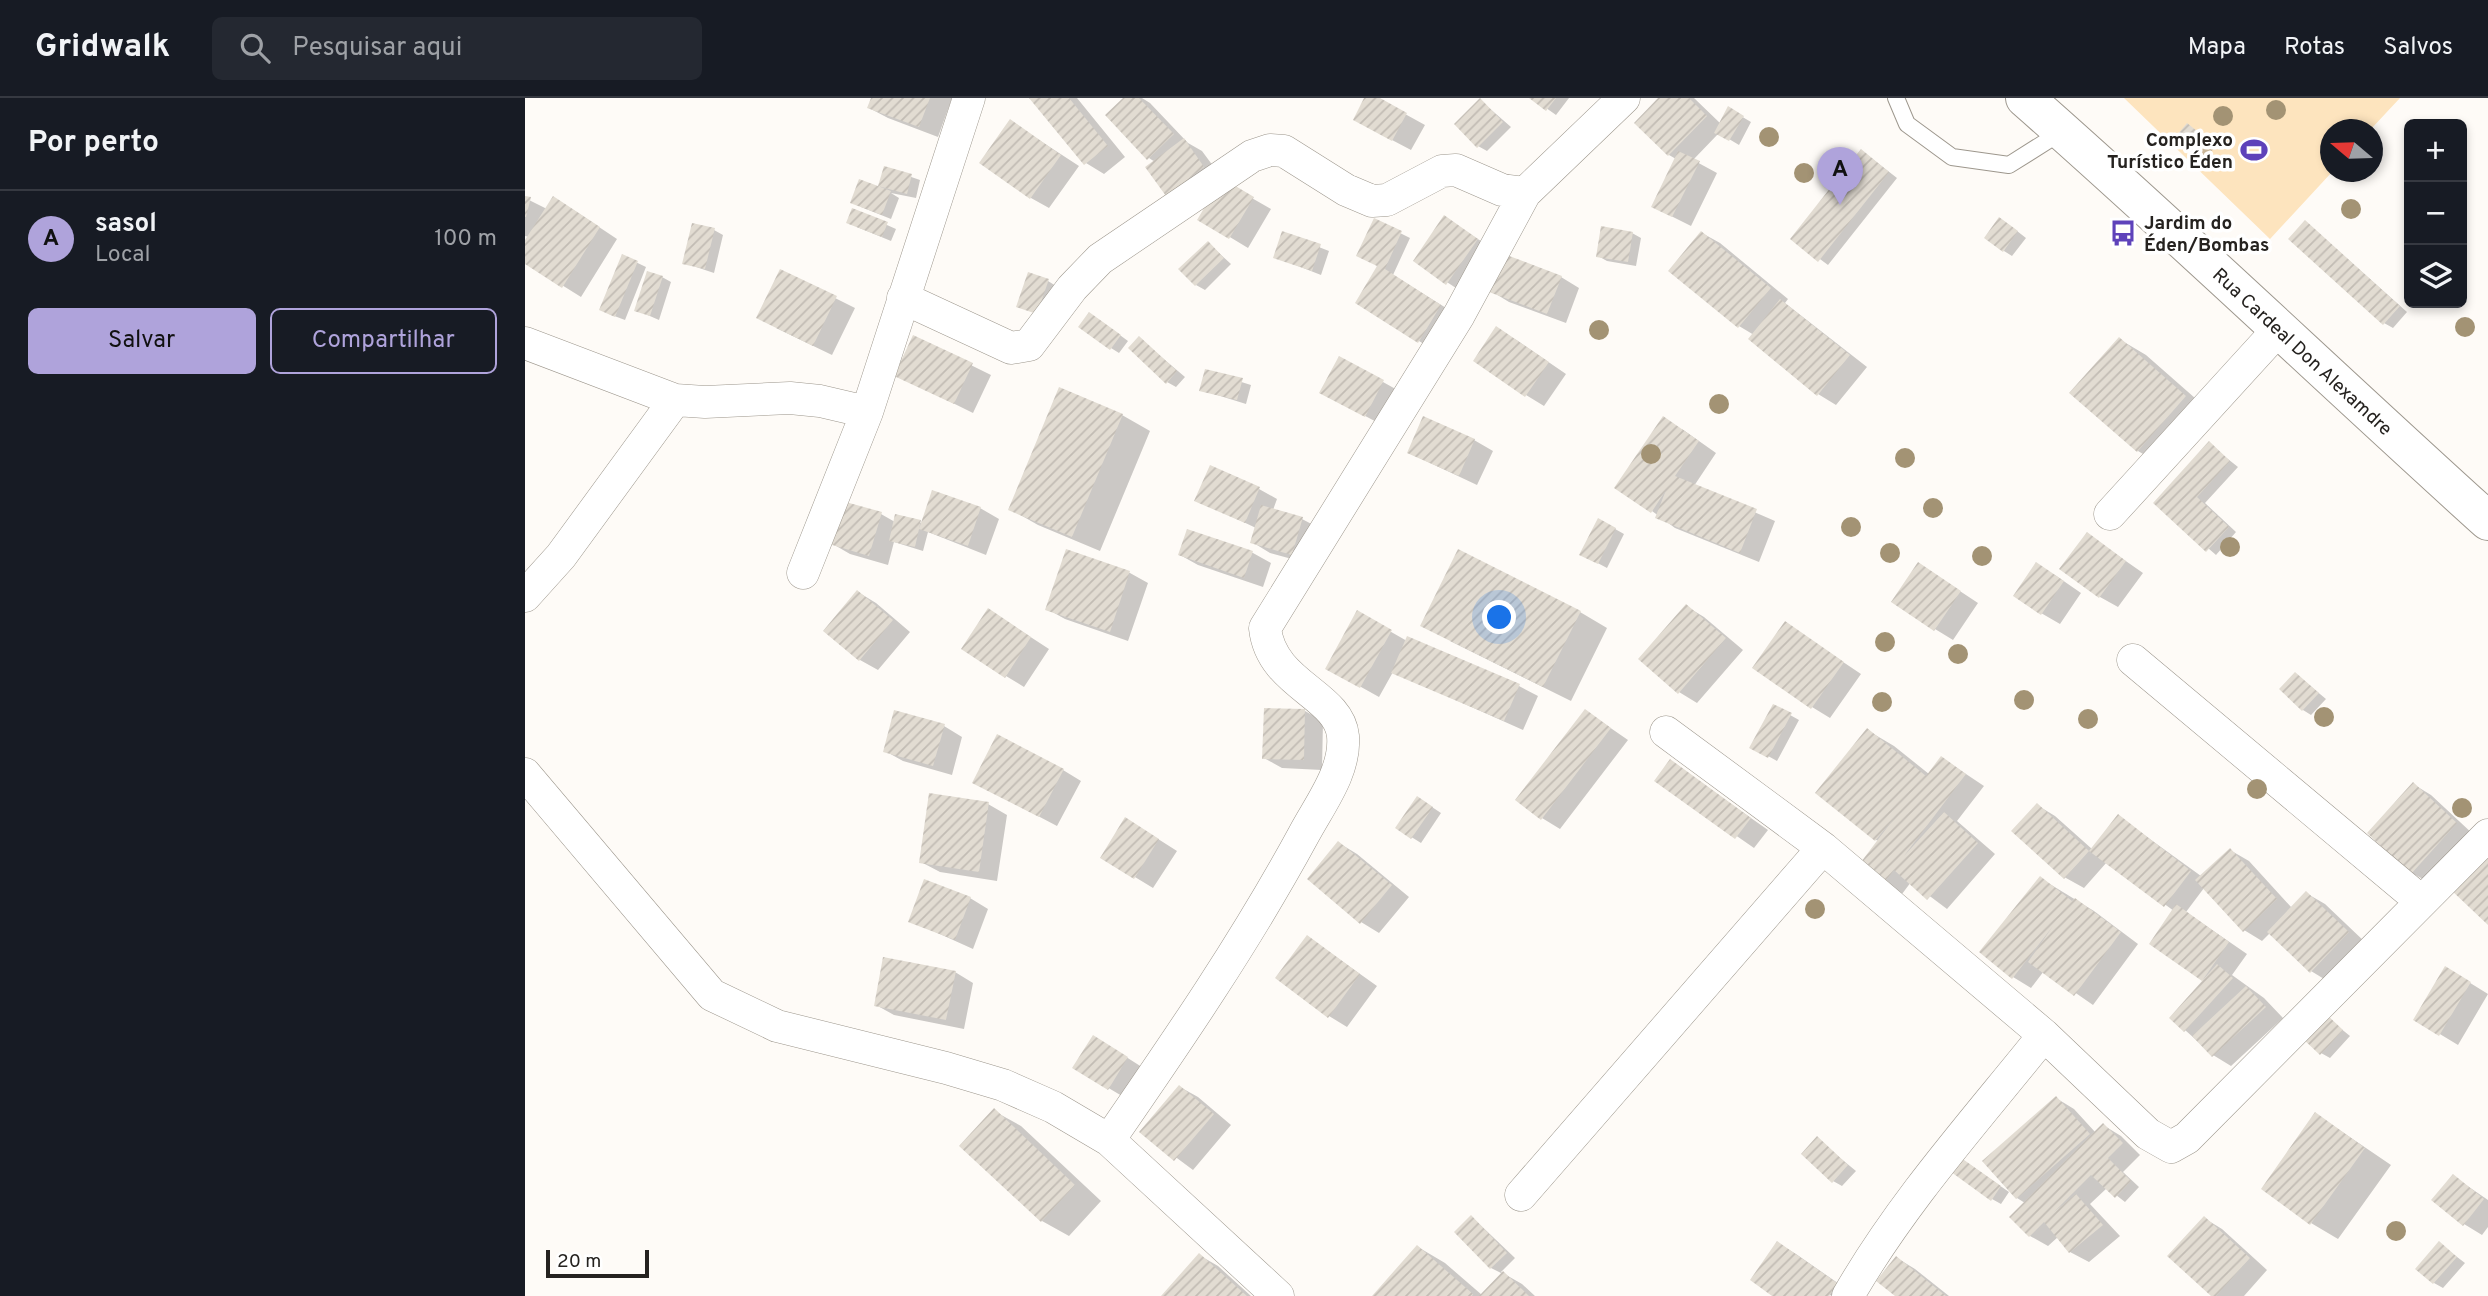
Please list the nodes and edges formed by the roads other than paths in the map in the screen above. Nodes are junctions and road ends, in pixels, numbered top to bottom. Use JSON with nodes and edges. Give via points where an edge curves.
{"nodes":[{"id":1,"x":969,"y":98,"type":"edge"},
{"id":2,"x":1624,"y":98,"type":"edge"},
{"id":3,"x":1896,"y":98,"type":"edge"},
{"id":4,"x":2025,"y":98,"type":"edge"},
{"id":5,"x":2063,"y":131,"type":"junction"},
{"id":6,"x":1525,"y":194,"type":"junction"},
{"id":7,"x":903,"y":298,"type":"junction"},
{"id":8,"x":2277,"y":331,"type":"junction"},
{"id":9,"x":525,"y":344,"type":"edge"},
{"id":10,"x":675,"y":400,"type":"junction"},
{"id":11,"x":867,"y":412,"type":"junction"},
{"id":12,"x":2110,"y":514,"type":"dead end"},
{"id":13,"x":2488,"y":521,"type":"edge"},
{"id":14,"x":803,"y":573,"type":"dead end"},
{"id":15,"x":525,"y":596,"type":"edge"},
{"id":16,"x":2133,"y":660,"type":"dead end"},
{"id":17,"x":1666,"y":732,"type":"dead end"},
{"id":18,"x":530,"y":793,"type":"edge"},
{"id":19,"x":2488,"y":835,"type":"edge"},
{"id":20,"x":1823,"y":848,"type":"junction"},
{"id":21,"x":2421,"y":901,"type":"junction"},
{"id":22,"x":2044,"y":1035,"type":"junction"},
{"id":23,"x":1109,"y":1140,"type":"junction"},
{"id":24,"x":1521,"y":1195,"type":"dead end"},
{"id":25,"x":1278,"y":1296,"type":"edge"},
{"id":26,"x":1848,"y":1296,"type":"edge"}],
"edges":[{"from":1,"to":7,"type":"street"},
{"from":2,"to":6,"type":"street"},
{"from":3,"to":5,"type":"lane","via":[[1907,124],[1952,157],[2009,165]]},
{"from":4,"to":5,"type":"main road","name":"Rua Cardeal Don Alexamdre"},
{"from":5,"to":8,"type":"main road","name":"Rua Cardeal Don Alexamdre"},
{"from":6,"to":7,"type":"street","via":[[1449,170],[1387,200],[1372,201],[1283,151],[1270,150],[1252,156],[1100,259],[1029,345],[1011,348]]},
{"from":6,"to":23,"type":"street","via":[[1459,315],[1265,628],[1267,645],[1279,667],[1325,705],[1343,734],[1342,764],[1274,889],[1201,1007]]},
{"from":7,"to":11,"type":"street"},
{"from":8,"to":12,"type":"street"},
{"from":8,"to":13,"type":"main road","name":"Rua Cardeal Don Alexamdre"},
{"from":9,"to":10,"type":"street"},
{"from":10,"to":11,"type":"street","via":[[790,398]]},
{"from":10,"to":15,"type":"street","via":[[569,545]]},
{"from":11,"to":14,"type":"street"},
{"from":16,"to":21,"type":"street"},
{"from":17,"to":20,"type":"street"},
{"from":18,"to":23,"type":"street","via":[[712,995],[777,1026],[1003,1085],[1053,1107]]},
{"from":19,"to":21,"type":"street"},
{"from":20,"to":22,"type":"street"},
{"from":20,"to":24,"type":"street"},
{"from":21,"to":22,"type":"street","via":[[2187,1138],[2171,1147],[2148,1134]]},
{"from":22,"to":26,"type":"street","via":[[1912,1201]]},
{"from":23,"to":25,"type":"street"}]}
